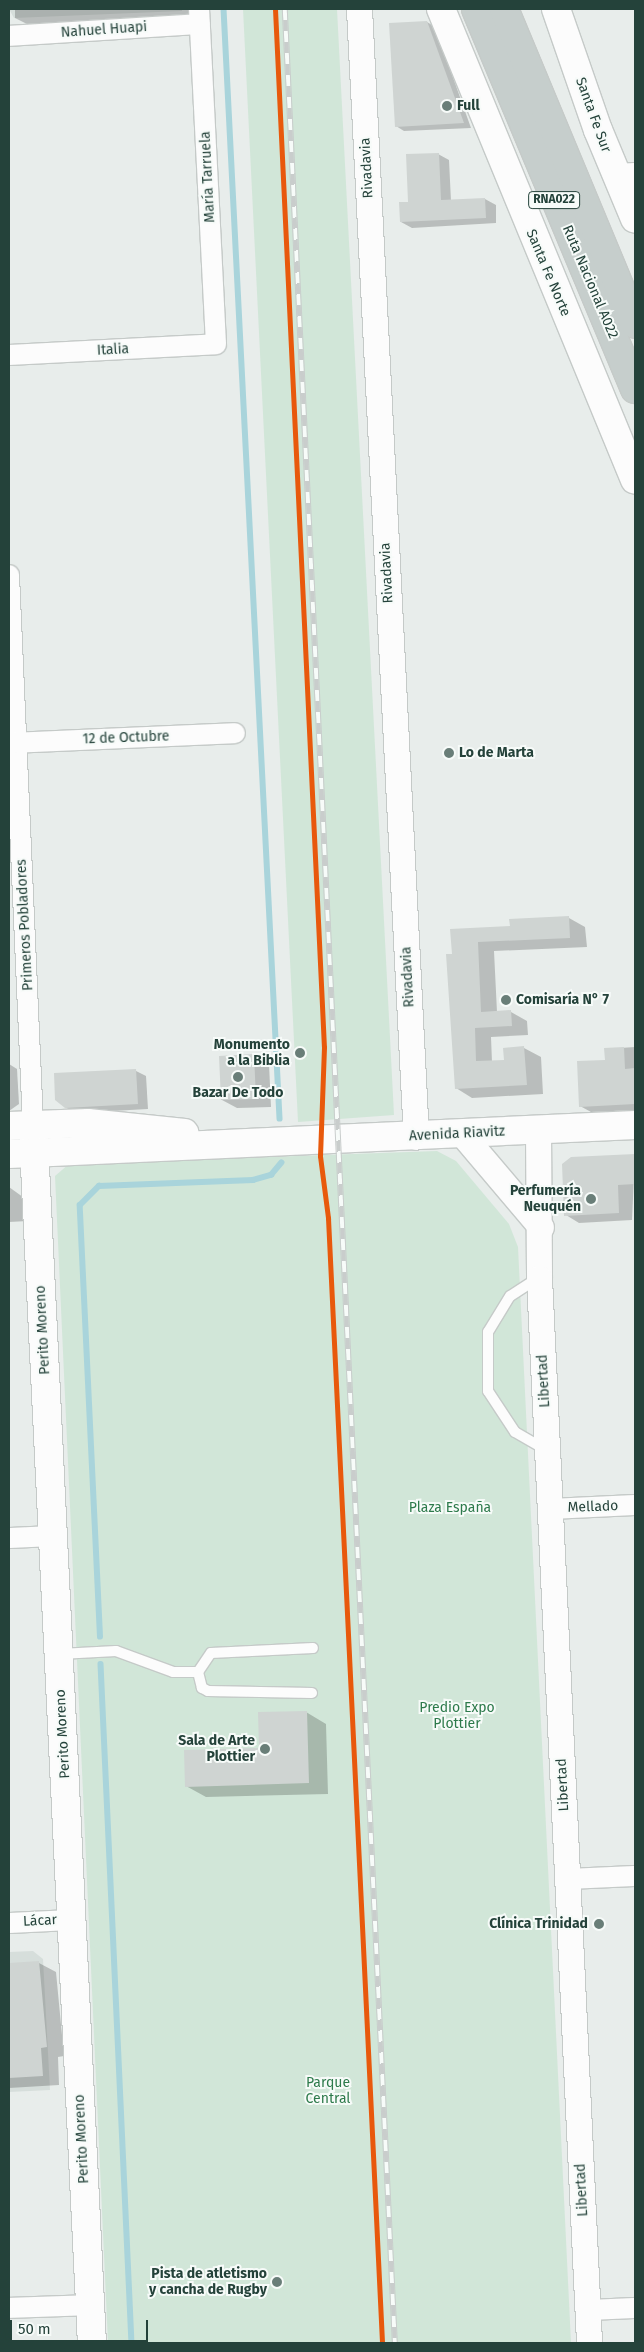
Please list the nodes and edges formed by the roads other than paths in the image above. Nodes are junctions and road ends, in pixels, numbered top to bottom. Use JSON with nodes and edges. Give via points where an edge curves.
{"nodes":[{"id":1,"x":359,"y":9,"type":"edge"},
{"id":2,"x":441,"y":9,"type":"edge"},
{"id":3,"x":476,"y":9,"type":"edge"},
{"id":4,"x":504,"y":9,"type":"edge"},
{"id":5,"x":556,"y":9,"type":"edge"},
{"id":6,"x":200,"y":16,"type":"edge"},
{"id":7,"x":9,"y":36,"type":"edge"},
{"id":8,"x":625,"y":174,"type":"edge"},
{"id":9,"x":635,"y":219,"type":"edge"},
{"id":10,"x":635,"y":324,"type":"edge"},
{"id":11,"x":216,"y":344,"type":"joint"},
{"id":12,"x":9,"y":355,"type":"edge"},
{"id":13,"x":635,"y":389,"type":"edge"},
{"id":14,"x":635,"y":480,"type":"edge"},
{"id":15,"x":9,"y":576,"type":"edge"},
{"id":16,"x":235,"y":734,"type":"dead end"},
{"id":17,"x":13,"y":743,"type":"edge"},
{"id":18,"x":21,"y":1125,"type":"edge"},
{"id":19,"x":635,"y":1125,"type":"edge"},
{"id":20,"x":462,"y":1134,"type":"junction"},
{"id":21,"x":416,"y":1136,"type":"junction"},
{"id":22,"x":538,"y":1139,"type":"junction"},
{"id":23,"x":278,"y":1143,"type":"junction"},
{"id":24,"x":22,"y":1154,"type":"edge"},
{"id":25,"x":498,"y":1179,"type":"junction"},
{"id":26,"x":541,"y":1228,"type":"junction"},
{"id":27,"x":539,"y":1278,"type":"junction"},
{"id":28,"x":547,"y":1450,"type":"junction"},
{"id":29,"x":635,"y":1505,"type":"edge"},
{"id":30,"x":550,"y":1509,"type":"junction"},
{"id":31,"x":53,"y":1536,"type":"junction"},
{"id":32,"x":9,"y":1538,"type":"edge"},
{"id":33,"x":313,"y":1648,"type":"dead end"},
{"id":34,"x":59,"y":1655,"type":"junction"},
{"id":35,"x":198,"y":1672,"type":"junction"},
{"id":36,"x":312,"y":1693,"type":"dead end"},
{"id":37,"x":635,"y":1876,"type":"edge"},
{"id":38,"x":567,"y":1879,"type":"junction"},
{"id":39,"x":71,"y":1920,"type":"junction"},
{"id":40,"x":9,"y":1923,"type":"edge"},
{"id":41,"x":90,"y":2305,"type":"junction"},
{"id":42,"x":9,"y":2308,"type":"edge"},
{"id":43,"x":635,"y":2308,"type":"edge"},
{"id":44,"x":588,"y":2310,"type":"junction"},
{"id":45,"x":92,"y":2343,"type":"edge"},
{"id":46,"x":590,"y":2343,"type":"edge"}],
"edges":[{"from":1,"to":21,"type":"street","name":"Rivadavia"},
{"from":2,"to":14,"type":"main road","name":"Santa Fe Norte"},
{"from":3,"to":13,"type":"highway","name":"Ruta Nacional A022","number":"RNA022"},
{"from":4,"to":10,"type":"highway","name":"Ruta Nacional A022","number":"RNA022"},
{"from":5,"to":8,"type":"main road","name":"Santa Fe Sur"},
{"from":6,"to":7,"type":"street","name":"Nahuel Huapi"},
{"from":6,"to":11,"type":"street","name":"María Tarruela"},
{"from":8,"to":9,"type":"main road","name":"Santa Fe Sur"},
{"from":11,"to":12,"type":"street","name":"Italia"},
{"from":15,"to":17,"type":"street","name":"Primeros Pobladores"},
{"from":16,"to":17,"type":"street","name":"12 de Octubre"},
{"from":17,"to":18,"type":"street","name":"Primeros Pobladores"},
{"from":18,"to":23,"type":"main road","name":"Avenida Riavitz","via":[[106,1125]]},
{"from":18,"to":24,"type":"main road","name":"Perito Moreno"},
{"from":19,"to":22,"type":"main road","name":"Avenida Riavitz"},
{"from":20,"to":21,"type":"main road","name":"Avenida Riavitz"},
{"from":20,"to":22,"type":"main road","name":"Avenida Riavitz"},
{"from":20,"to":25,"type":"street"},
{"from":21,"to":23,"type":"main road","name":"Avenida Riavitz"},
{"from":22,"to":25,"type":"street","via":[[521,1175]]},
{"from":22,"to":26,"type":"street","name":"Libertad"},
{"from":23,"to":24,"type":"main road","name":"Avenida Riavitz"},
{"from":24,"to":31,"type":"main road","name":"Perito Moreno"},
{"from":25,"to":26,"type":"street"},
{"from":26,"to":27,"type":"street","name":"Libertad"},
{"from":27,"to":28,"type":"street","name":"Libertad"},
{"from":27,"to":28,"type":"lane","via":[[510,1296],[488,1332],[488,1392],[515,1432]]},
{"from":28,"to":30,"type":"street","name":"Libertad"},
{"from":29,"to":30,"type":"street","name":"Mellado"},
{"from":30,"to":38,"type":"street","name":"Libertad"},
{"from":31,"to":32,"type":"street"},
{"from":31,"to":34,"type":"main road","name":"Perito Moreno"},
{"from":33,"to":35,"type":"lane","via":[[211,1653]]},
{"from":34,"to":35,"type":"lane","via":[[116,1651],[173,1672]]},
{"from":34,"to":39,"type":"main road","name":"Perito Moreno"},
{"from":35,"to":36,"type":"lane","via":[[208,1691]]},
{"from":37,"to":38,"type":"street"},
{"from":38,"to":44,"type":"street","name":"Libertad"},
{"from":39,"to":40,"type":"street","name":"Lácar"},
{"from":39,"to":41,"type":"main road","name":"Perito Moreno"},
{"from":41,"to":42,"type":"street"},
{"from":41,"to":45,"type":"main road","name":"Perito Moreno"},
{"from":43,"to":44,"type":"street"},
{"from":44,"to":46,"type":"street","name":"Libertad"}]}
